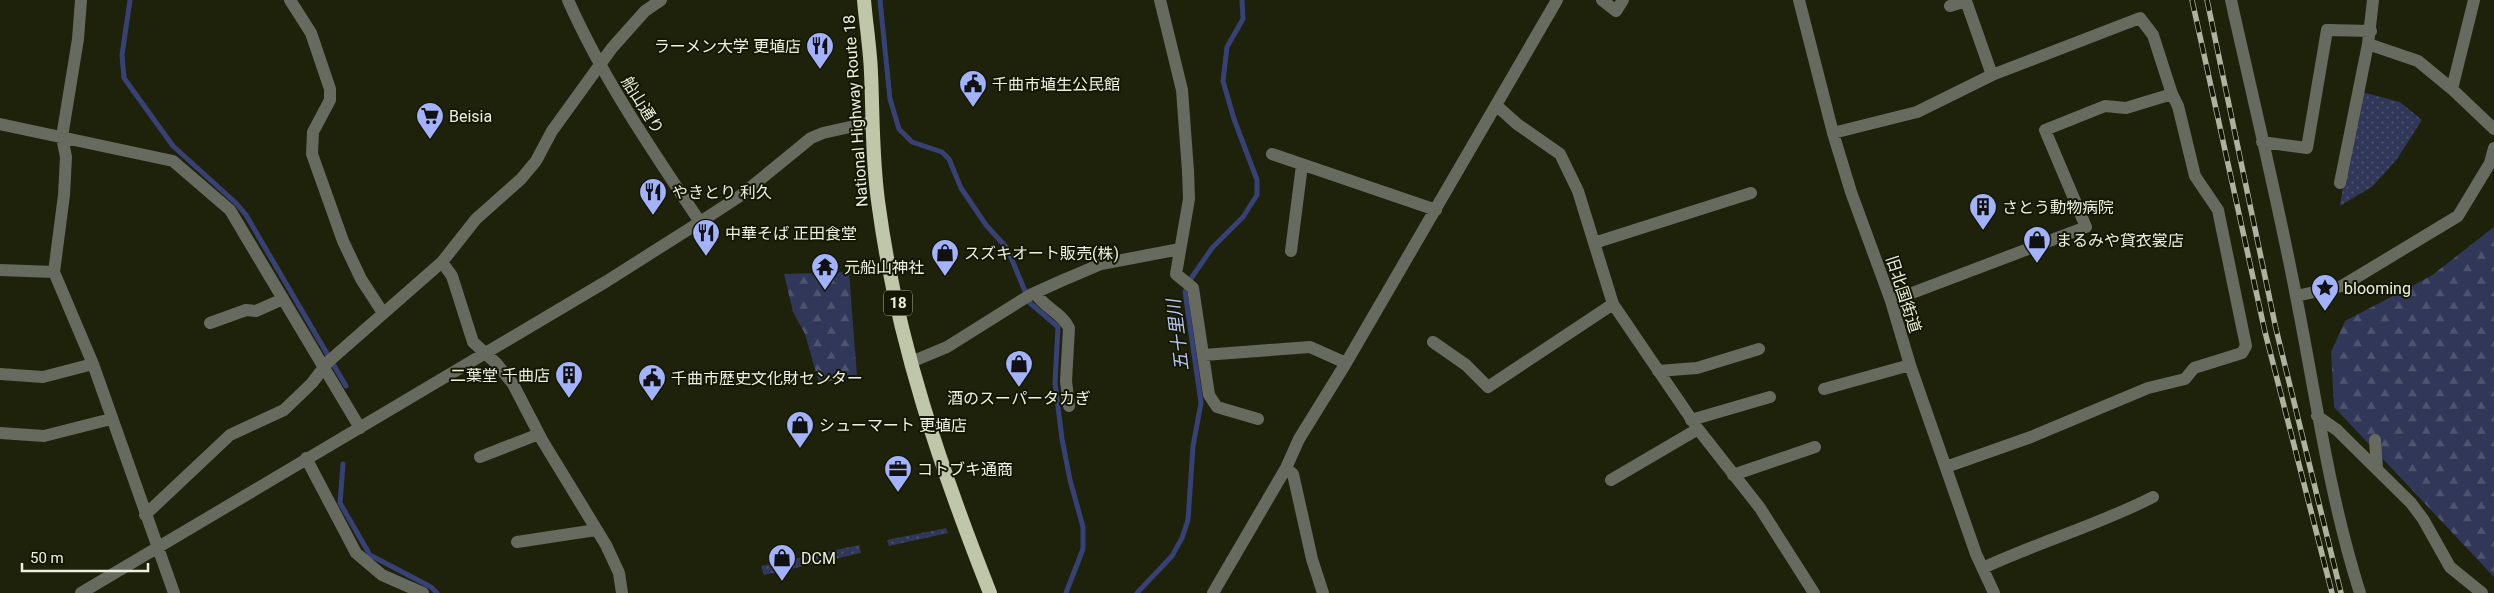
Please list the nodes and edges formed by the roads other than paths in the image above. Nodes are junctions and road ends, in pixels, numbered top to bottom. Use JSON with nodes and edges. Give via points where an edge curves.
{"nodes":[{"id":1,"x":82,"y":0,"type":"edge"},
{"id":2,"x":290,"y":0,"type":"edge"},
{"id":3,"x":568,"y":0,"type":"edge"},
{"id":4,"x":661,"y":0,"type":"edge"},
{"id":5,"x":864,"y":0,"type":"edge"},
{"id":6,"x":1160,"y":0,"type":"edge"},
{"id":7,"x":1557,"y":0,"type":"edge"},
{"id":8,"x":1602,"y":0,"type":"edge"},
{"id":9,"x":1623,"y":0,"type":"edge"},
{"id":10,"x":1799,"y":0,"type":"edge"},
{"id":11,"x":2231,"y":0,"type":"edge"},
{"id":12,"x":2373,"y":0,"type":"edge"},
{"id":13,"x":2474,"y":0,"type":"edge"},
{"id":14,"x":1950,"y":6,"type":"dead end"},
{"id":15,"x":2371,"y":30,"type":"junction"},
{"id":16,"x":2368,"y":44,"type":"junction"},
{"id":17,"x":600,"y":65,"type":"junction"},
{"id":18,"x":1992,"y":75,"type":"junction"},
{"id":19,"x":2452,"y":89,"type":"junction"},
{"id":20,"x":2172,"y":94,"type":"junction"},
{"id":21,"x":1497,"y":106,"type":"junction"},
{"id":22,"x":872,"y":122,"type":"junction"},
{"id":23,"x":0,"y":124,"type":"edge"},
{"id":24,"x":2494,"y":129,"type":"edge"},
{"id":25,"x":1833,"y":133,"type":"junction"},
{"id":26,"x":62,"y":137,"type":"junction"},
{"id":27,"x":2262,"y":142,"type":"junction"},
{"id":28,"x":2494,"y":148,"type":"edge"},
{"id":29,"x":1272,"y":154,"type":"dead end"},
{"id":30,"x":1302,"y":164,"type":"junction"},
{"id":31,"x":2340,"y":183,"type":"dead end"},
{"id":32,"x":1751,"y":193,"type":"dead end"},
{"id":33,"x":1436,"y":210,"type":"junction"},
{"id":34,"x":700,"y":222,"type":"junction"},
{"id":35,"x":1594,"y":243,"type":"junction"},
{"id":36,"x":1180,"y":249,"type":"junction"},
{"id":37,"x":1291,"y":251,"type":"dead end"},
{"id":38,"x":442,"y":262,"type":"junction"},
{"id":39,"x":0,"y":270,"type":"edge"},
{"id":40,"x":54,"y":272,"type":"junction"},
{"id":41,"x":1030,"y":296,"type":"junction"},
{"id":42,"x":2296,"y":296,"type":"junction"},
{"id":43,"x":283,"y":299,"type":"junction"},
{"id":44,"x":1891,"y":301,"type":"junction"},
{"id":45,"x":1613,"y":304,"type":"junction"},
{"id":46,"x":383,"y":313,"type":"junction"},
{"id":47,"x":210,"y":323,"type":"dead end"},
{"id":48,"x":1433,"y":342,"type":"dead end"},
{"id":49,"x":1759,"y":349,"type":"dead end"},
{"id":50,"x":484,"y":354,"type":"junction"},
{"id":51,"x":1204,"y":355,"type":"junction"},
{"id":52,"x":329,"y":362,"type":"junction"},
{"id":53,"x":911,"y":362,"type":"junction"},
{"id":54,"x":1346,"y":363,"type":"junction"},
{"id":55,"x":92,"y":364,"type":"junction"},
{"id":56,"x":1910,"y":365,"type":"junction"},
{"id":57,"x":1658,"y":371,"type":"junction"},
{"id":58,"x":0,"y":374,"type":"edge"},
{"id":59,"x":1824,"y":389,"type":"dead end"},
{"id":60,"x":1770,"y":397,"type":"dead end"},
{"id":61,"x":1069,"y":406,"type":"dead end"},
{"id":62,"x":2317,"y":416,"type":"junction"},
{"id":63,"x":111,"y":419,"type":"junction"},
{"id":64,"x":1258,"y":419,"type":"dead end"},
{"id":65,"x":1695,"y":425,"type":"junction"},
{"id":66,"x":360,"y":428,"type":"junction"},
{"id":67,"x":0,"y":433,"type":"edge"},
{"id":68,"x":539,"y":434,"type":"junction"},
{"id":69,"x":2375,"y":440,"type":"dead end"},
{"id":70,"x":1815,"y":447,"type":"dead end"},
{"id":71,"x":480,"y":457,"type":"dead end"},
{"id":72,"x":306,"y":458,"type":"junction"},
{"id":73,"x":1946,"y":467,"type":"junction"},
{"id":74,"x":1286,"y":468,"type":"junction"},
{"id":75,"x":2377,"y":470,"type":"junction"},
{"id":76,"x":1733,"y":475,"type":"junction"},
{"id":77,"x":1611,"y":480,"type":"dead end"},
{"id":78,"x":2153,"y":496,"type":"dead end"},
{"id":79,"x":145,"y":515,"type":"junction"},
{"id":80,"x":596,"y":530,"type":"junction"},
{"id":81,"x":517,"y":542,"type":"dead end"},
{"id":82,"x":157,"y":547,"type":"junction"},
{"id":83,"x":1982,"y":568,"type":"junction"},
{"id":84,"x":80,"y":593,"type":"edge"},
{"id":85,"x":174,"y":593,"type":"edge"},
{"id":86,"x":423,"y":593,"type":"edge"},
{"id":87,"x":622,"y":593,"type":"edge"},
{"id":88,"x":990,"y":593,"type":"edge"},
{"id":89,"x":1213,"y":593,"type":"edge"},
{"id":90,"x":1323,"y":593,"type":"edge"},
{"id":91,"x":1814,"y":593,"type":"edge"},
{"id":92,"x":1994,"y":593,"type":"edge"},
{"id":93,"x":2360,"y":593,"type":"edge"},
{"id":94,"x":2482,"y":593,"type":"edge"}],
"edges":[{"from":1,"to":26,"type":"street"},
{"from":2,"to":46,"type":"street","via":[[311,33],[330,89],[330,100],[313,132],[312,154],[343,240],[361,279]]},
{"from":3,"to":17,"type":"street","name":"船山通り"},
{"from":4,"to":17,"type":"street","via":[[644,11]]},
{"from":5,"to":22,"type":"highway","name":"National Highway Route 18","number":"18"},
{"from":6,"to":36,"type":"street","via":[[1182,99],[1189,199]]},
{"from":7,"to":21,"type":"street"},
{"from":8,"to":9,"type":"street","via":[[1616,11]]},
{"from":10,"to":25,"type":"street","name":"旧北国街道"},
{"from":11,"to":27,"type":"street"},
{"from":12,"to":15,"type":"street"},
{"from":13,"to":19,"type":"street"},
{"from":14,"to":18,"type":"street","via":[[1966,1]]},
{"from":15,"to":16,"type":"street"},
{"from":15,"to":27,"type":"street","via":[[2327,30],[2307,148]]},
{"from":16,"to":19,"type":"street","via":[[2418,61]]},
{"from":16,"to":31,"type":"street"},
{"from":17,"to":34,"type":"street","name":"船山通り"},
{"from":17,"to":38,"type":"street","via":[[552,131],[536,161],[521,179],[476,219]]},
{"from":18,"to":20,"type":"street","via":[[2140,18],[2152,35]]},
{"from":18,"to":25,"type":"street","via":[[1917,112]]},
{"from":19,"to":24,"type":"street"},
{"from":20,"to":44,"type":"street","via":[[2126,108],[2105,106],[2045,130],[2086,227]]},
{"from":20,"to":73,"type":"street","via":[[2178,106],[2195,176],[2218,210],[2246,346],[2242,353],[2194,368],[2185,379],[2148,388],[2030,437]]},
{"from":21,"to":33,"type":"street"},
{"from":21,"to":35,"type":"street","via":[[1560,154],[1578,191]]},
{"from":22,"to":34,"type":"street","via":[[811,138],[740,196]]},
{"from":22,"to":53,"type":"highway","name":"National Highway Route 18","number":"18","via":[[879,208]]},
{"from":23,"to":26,"type":"street"},
{"from":25,"to":44,"type":"street","name":"旧北国街道"},
{"from":26,"to":40,"type":"street","via":[[66,158],[64,195]]},
{"from":26,"to":43,"type":"street","via":[[174,162],[230,210]]},
{"from":27,"to":42,"type":"street"},
{"from":28,"to":42,"type":"street","via":[[2490,163],[2458,216],[2342,286]]},
{"from":29,"to":30,"type":"street"},
{"from":30,"to":33,"type":"street"},
{"from":30,"to":37,"type":"street"},
{"from":32,"to":35,"type":"street"},
{"from":33,"to":54,"type":"street"},
{"from":34,"to":50,"type":"street"},
{"from":35,"to":45,"type":"street"},
{"from":36,"to":41,"type":"street","via":[[1101,264]]},
{"from":36,"to":51,"type":"street","via":[[1176,274],[1188,285]]},
{"from":38,"to":46,"type":"street"},
{"from":38,"to":50,"type":"street","via":[[452,276],[473,342]]},
{"from":39,"to":40,"type":"street"},
{"from":40,"to":55,"type":"street"},
{"from":41,"to":53,"type":"street","via":[[946,347]]},
{"from":41,"to":61,"type":"street","via":[[1066,321],[1069,328],[1066,381]]},
{"from":42,"to":62,"type":"street"},
{"from":43,"to":47,"type":"street","via":[[256,311],[246,310]]},
{"from":43,"to":52,"type":"street"},
{"from":44,"to":56,"type":"street","name":"旧北国街道"},
{"from":45,"to":48,"type":"street","via":[[1488,387],[1466,365]]},
{"from":45,"to":57,"type":"street"},
{"from":46,"to":52,"type":"street"},
{"from":49,"to":57,"type":"street","via":[[1697,368]]},
{"from":50,"to":66,"type":"street"},
{"from":50,"to":68,"type":"street","via":[[513,384]]},
{"from":51,"to":54,"type":"street","via":[[1310,347]]},
{"from":51,"to":64,"type":"street","via":[[1209,395],[1217,407]]},
{"from":52,"to":66,"type":"street"},
{"from":52,"to":79,"type":"street","via":[[284,410],[230,435]]},
{"from":53,"to":88,"type":"highway","name":"National Highway Route 18","number":"18","via":[[940,461]]},
{"from":54,"to":74,"type":"street","via":[[1299,439]]},
{"from":55,"to":58,"type":"street","via":[[43,376]]},
{"from":55,"to":63,"type":"street"},
{"from":56,"to":59,"type":"street"},
{"from":56,"to":73,"type":"street","name":"旧北国街道"},
{"from":57,"to":65,"type":"street"},
{"from":60,"to":65,"type":"street"},
{"from":62,"to":75,"type":"street","via":[[2337,430]]},
{"from":62,"to":93,"type":"street"},
{"from":63,"to":67,"type":"street","via":[[44,436]]},
{"from":63,"to":79,"type":"street"},
{"from":65,"to":76,"type":"street"},
{"from":65,"to":77,"type":"street"},
{"from":66,"to":72,"type":"street"},
{"from":68,"to":71,"type":"street"},
{"from":68,"to":80,"type":"street"},
{"from":69,"to":75,"type":"street"},
{"from":70,"to":76,"type":"street"},
{"from":72,"to":82,"type":"street"},
{"from":72,"to":86,"type":"street","via":[[356,553],[382,575]]},
{"from":73,"to":83,"type":"street","name":"旧北国街道"},
{"from":74,"to":89,"type":"street"},
{"from":74,"to":90,"type":"street","via":[[1293,474]]},
{"from":75,"to":94,"type":"street","via":[[2411,503],[2450,567]]},
{"from":76,"to":91,"type":"street","via":[[1760,508]]},
{"from":78,"to":83,"type":"street","via":[[2116,516]]},
{"from":79,"to":82,"type":"street"},
{"from":80,"to":81,"type":"street"},
{"from":80,"to":87,"type":"street","via":[[619,572]]},
{"from":82,"to":84,"type":"street"},
{"from":82,"to":85,"type":"street"},
{"from":83,"to":92,"type":"street","name":"旧北国街道"}]}
